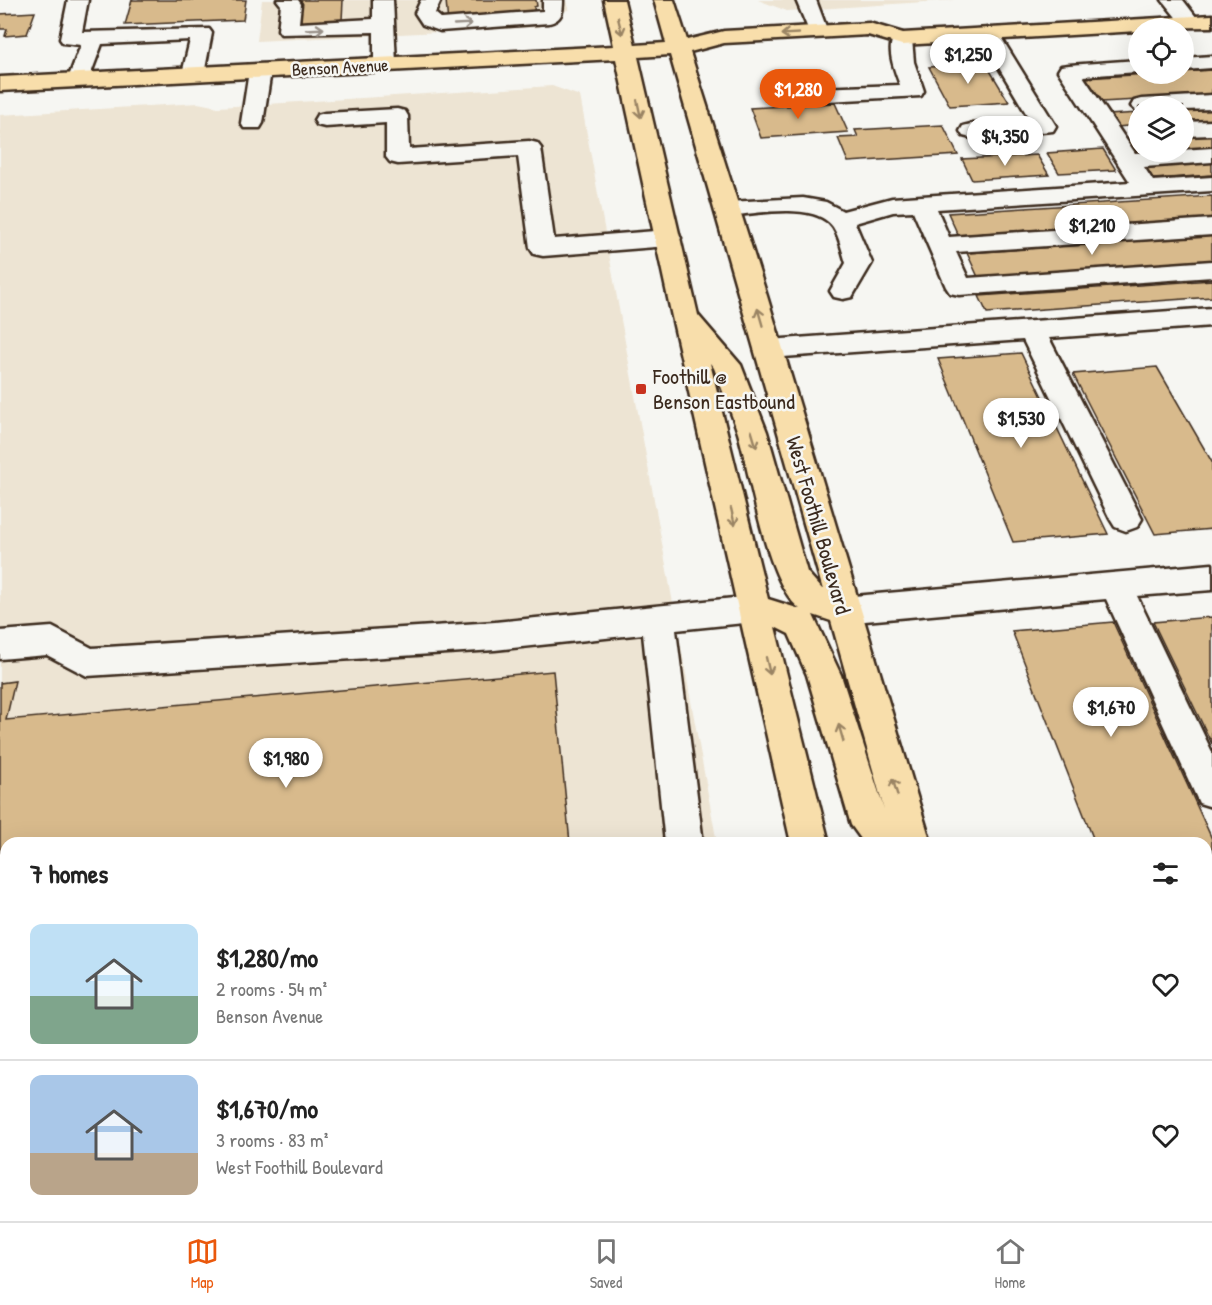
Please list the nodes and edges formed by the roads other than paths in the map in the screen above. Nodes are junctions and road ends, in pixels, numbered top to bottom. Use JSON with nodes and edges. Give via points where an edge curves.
{"nodes":[{"id":1,"x":78,"y":0,"type":"edge"},
{"id":2,"x":287,"y":0,"type":"edge"},
{"id":3,"x":383,"y":0,"type":"edge"},
{"id":4,"x":431,"y":0,"type":"edge"},
{"id":5,"x":553,"y":0,"type":"edge"},
{"id":6,"x":614,"y":0,"type":"edge"},
{"id":7,"x":664,"y":0,"type":"edge"},
{"id":8,"x":806,"y":0,"type":"edge"},
{"id":9,"x":1172,"y":0,"type":"edge"},
{"id":10,"x":1187,"y":18,"type":"edge"},
{"id":11,"x":1212,"y":21,"type":"edge"},
{"id":12,"x":1194,"y":22,"type":"edge"},
{"id":13,"x":385,"y":25,"type":"junction"},
{"id":14,"x":1128,"y":26,"type":"edge"},
{"id":15,"x":818,"y":32,"type":"junction"},
{"id":16,"x":989,"y":34,"type":"junction"},
{"id":17,"x":94,"y":38,"type":"junction"},
{"id":18,"x":903,"y":39,"type":"junction"},
{"id":19,"x":679,"y":48,"type":"junction"},
{"id":20,"x":864,"y":50,"type":"dead end"},
{"id":21,"x":626,"y":52,"type":"junction"},
{"id":22,"x":741,"y":57,"type":"dead end"},
{"id":23,"x":1212,"y":62,"type":"edge"},
{"id":24,"x":1194,"y":63,"type":"edge"},
{"id":25,"x":385,"y":64,"type":"junction"},
{"id":26,"x":1128,"y":67,"type":"edge"},
{"id":27,"x":260,"y":71,"type":"junction"},
{"id":28,"x":193,"y":74,"type":"junction"},
{"id":29,"x":79,"y":79,"type":"junction"},
{"id":30,"x":0,"y":84,"type":"edge"},
{"id":31,"x":789,"y":96,"type":"dead end"},
{"id":32,"x":1212,"y":102,"type":"edge"},
{"id":33,"x":1194,"y":103,"type":"edge"},
{"id":34,"x":1128,"y":108,"type":"edge"},
{"id":35,"x":1095,"y":110,"type":"junction"},
{"id":36,"x":325,"y":120,"type":"dead end"},
{"id":37,"x":252,"y":123,"type":"dead end"},
{"id":38,"x":1212,"y":128,"type":"edge"},
{"id":39,"x":1194,"y":129,"type":"edge"},
{"id":40,"x":971,"y":131,"type":"dead end"},
{"id":41,"x":1128,"y":133,"type":"edge"},
{"id":42,"x":1111,"y":134,"type":"junction"},
{"id":43,"x":1212,"y":155,"type":"edge"},
{"id":44,"x":1194,"y":156,"type":"edge"},
{"id":45,"x":1128,"y":161,"type":"edge"},
{"id":46,"x":1129,"y":162,"type":"edge"},
{"id":47,"x":1212,"y":184,"type":"edge"},
{"id":48,"x":1146,"y":189,"type":"junction"},
{"id":49,"x":922,"y":203,"type":"junction"},
{"id":50,"x":728,"y":209,"type":"junction"},
{"id":51,"x":840,"y":219,"type":"junction"},
{"id":52,"x":1212,"y":227,"type":"edge"},
{"id":53,"x":668,"y":238,"type":"junction"},
{"id":54,"x":940,"y":245,"type":"junction"},
{"id":55,"x":1212,"y":269,"type":"edge"},
{"id":56,"x":843,"y":291,"type":"dead end"},
{"id":57,"x":685,"y":317,"type":"junction"},
{"id":58,"x":1212,"y":317,"type":"edge"},
{"id":59,"x":1032,"y":330,"type":"junction"},
{"id":60,"x":769,"y":349,"type":"junction"},
{"id":61,"x":1126,"y":519,"type":"dead end"},
{"id":62,"x":1212,"y":577,"type":"edge"},
{"id":63,"x":1116,"y":586,"type":"junction"},
{"id":64,"x":754,"y":609,"type":"junction"},
{"id":65,"x":843,"y":610,"type":"junction"},
{"id":66,"x":658,"y":619,"type":"junction"},
{"id":67,"x":0,"y":645,"type":"edge"},
{"id":68,"x":1212,"y":791,"type":"edge"},
{"id":69,"x":683,"y":837,"type":"edge"},
{"id":70,"x":809,"y":837,"type":"edge"},
{"id":71,"x":882,"y":837,"type":"edge"},
{"id":72,"x":910,"y":837,"type":"edge"}],
"edges":[{"from":1,"to":17,"type":"street","via":[[70,39]]},
{"from":2,"to":13,"type":"street","one_way":true,"via":[[291,4],[288,30]]},
{"from":3,"to":13,"type":"street"},
{"from":4,"to":5,"type":"street","one_way":true,"via":[[425,13],[429,21],[440,25],[549,17]]},
{"from":6,"to":21,"type":"main road","one_way":true},
{"from":7,"to":19,"type":"main road","name":"West Foothill Boulevard"},
{"from":8,"to":15,"type":"street"},
{"from":9,"to":10,"type":"street"},
{"from":11,"to":12,"type":"main road","name":"Benson Avenue"},
{"from":13,"to":25,"type":"street"},
{"from":14,"to":16,"type":"main road","name":"Benson Avenue"},
{"from":15,"to":18,"type":"main road","name":"Benson Avenue","via":[[869,29]]},
{"from":15,"to":19,"type":"main road","name":"Benson Avenue","one_way":true,"via":[[724,37]]},
{"from":16,"to":18,"type":"main road","name":"Benson Avenue"},
{"from":16,"to":40,"type":"street","via":[[1045,126]]},
{"from":17,"to":28,"type":"street","via":[[202,33]]},
{"from":17,"to":29,"type":"street"},
{"from":18,"to":20,"type":"main road","name":"Benson Avenue","via":[[876,50]]},
{"from":18,"to":31,"type":"street","via":[[903,62],[913,91]]},
{"from":19,"to":21,"type":"main road","name":"Benson Avenue"},
{"from":19,"to":22,"type":"main road","name":"Benson Avenue"},
{"from":19,"to":50,"type":"main road","name":"West Foothill Boulevard"},
{"from":21,"to":25,"type":"main road","name":"Benson Avenue"},
{"from":21,"to":53,"type":"main road","one_way":true},
{"from":23,"to":24,"type":"street"},
{"from":25,"to":27,"type":"main road","name":"Benson Avenue"},
{"from":26,"to":35,"type":"street","via":[[1069,71]]},
{"from":27,"to":28,"type":"main road","name":"Benson Avenue"},
{"from":27,"to":37,"type":"street"},
{"from":28,"to":29,"type":"main road","name":"Benson Avenue"},
{"from":29,"to":30,"type":"main road","name":"Benson Avenue"},
{"from":32,"to":33,"type":"street"},
{"from":34,"to":35,"type":"street"},
{"from":35,"to":42,"type":"street"},
{"from":36,"to":53,"type":"street","via":[[397,116],[398,157],[529,148],[543,248]]},
{"from":38,"to":39,"type":"street"},
{"from":41,"to":42,"type":"street"},
{"from":42,"to":45,"type":"street"},
{"from":43,"to":44,"type":"street"},
{"from":46,"to":48,"type":"street"},
{"from":47,"to":48,"type":"street"},
{"from":48,"to":49,"type":"street"},
{"from":49,"to":51,"type":"street","via":[[892,205]]},
{"from":49,"to":54,"type":"street"},
{"from":50,"to":51,"type":"street","via":[[800,204],[825,210]]},
{"from":60,"to":50,"type":"main road","name":"West Foothill Boulevard","one_way":true},
{"from":51,"to":56,"type":"street","via":[[859,263]]},
{"from":52,"to":54,"type":"street"},
{"from":53,"to":57,"type":"main road"},
{"from":54,"to":55,"type":"street","via":[[958,287]]},
{"from":57,"to":64,"type":"main road","one_way":true},
{"from":57,"to":65,"type":"main road","one_way":true,"via":[[728,365],[800,592],[822,606]]},
{"from":58,"to":59,"type":"street"},
{"from":59,"to":60,"type":"street"},
{"from":59,"to":61,"type":"street"},
{"from":60,"to":65,"type":"main road","name":"West Foothill Boulevard"},
{"from":62,"to":63,"type":"street"},
{"from":63,"to":65,"type":"street"},
{"from":63,"to":68,"type":"street"},
{"from":64,"to":66,"type":"street"},
{"from":64,"to":70,"type":"main road","one_way":true},
{"from":71,"to":64,"type":"main road","one_way":true,"via":[[864,813],[824,675],[802,625],[782,615]]},
{"from":72,"to":65,"type":"main road","name":"West Foothill Boulevard","one_way":true},
{"from":66,"to":67,"type":"street","via":[[495,636],[87,662],[52,641]]},
{"from":66,"to":69,"type":"street"}]}
